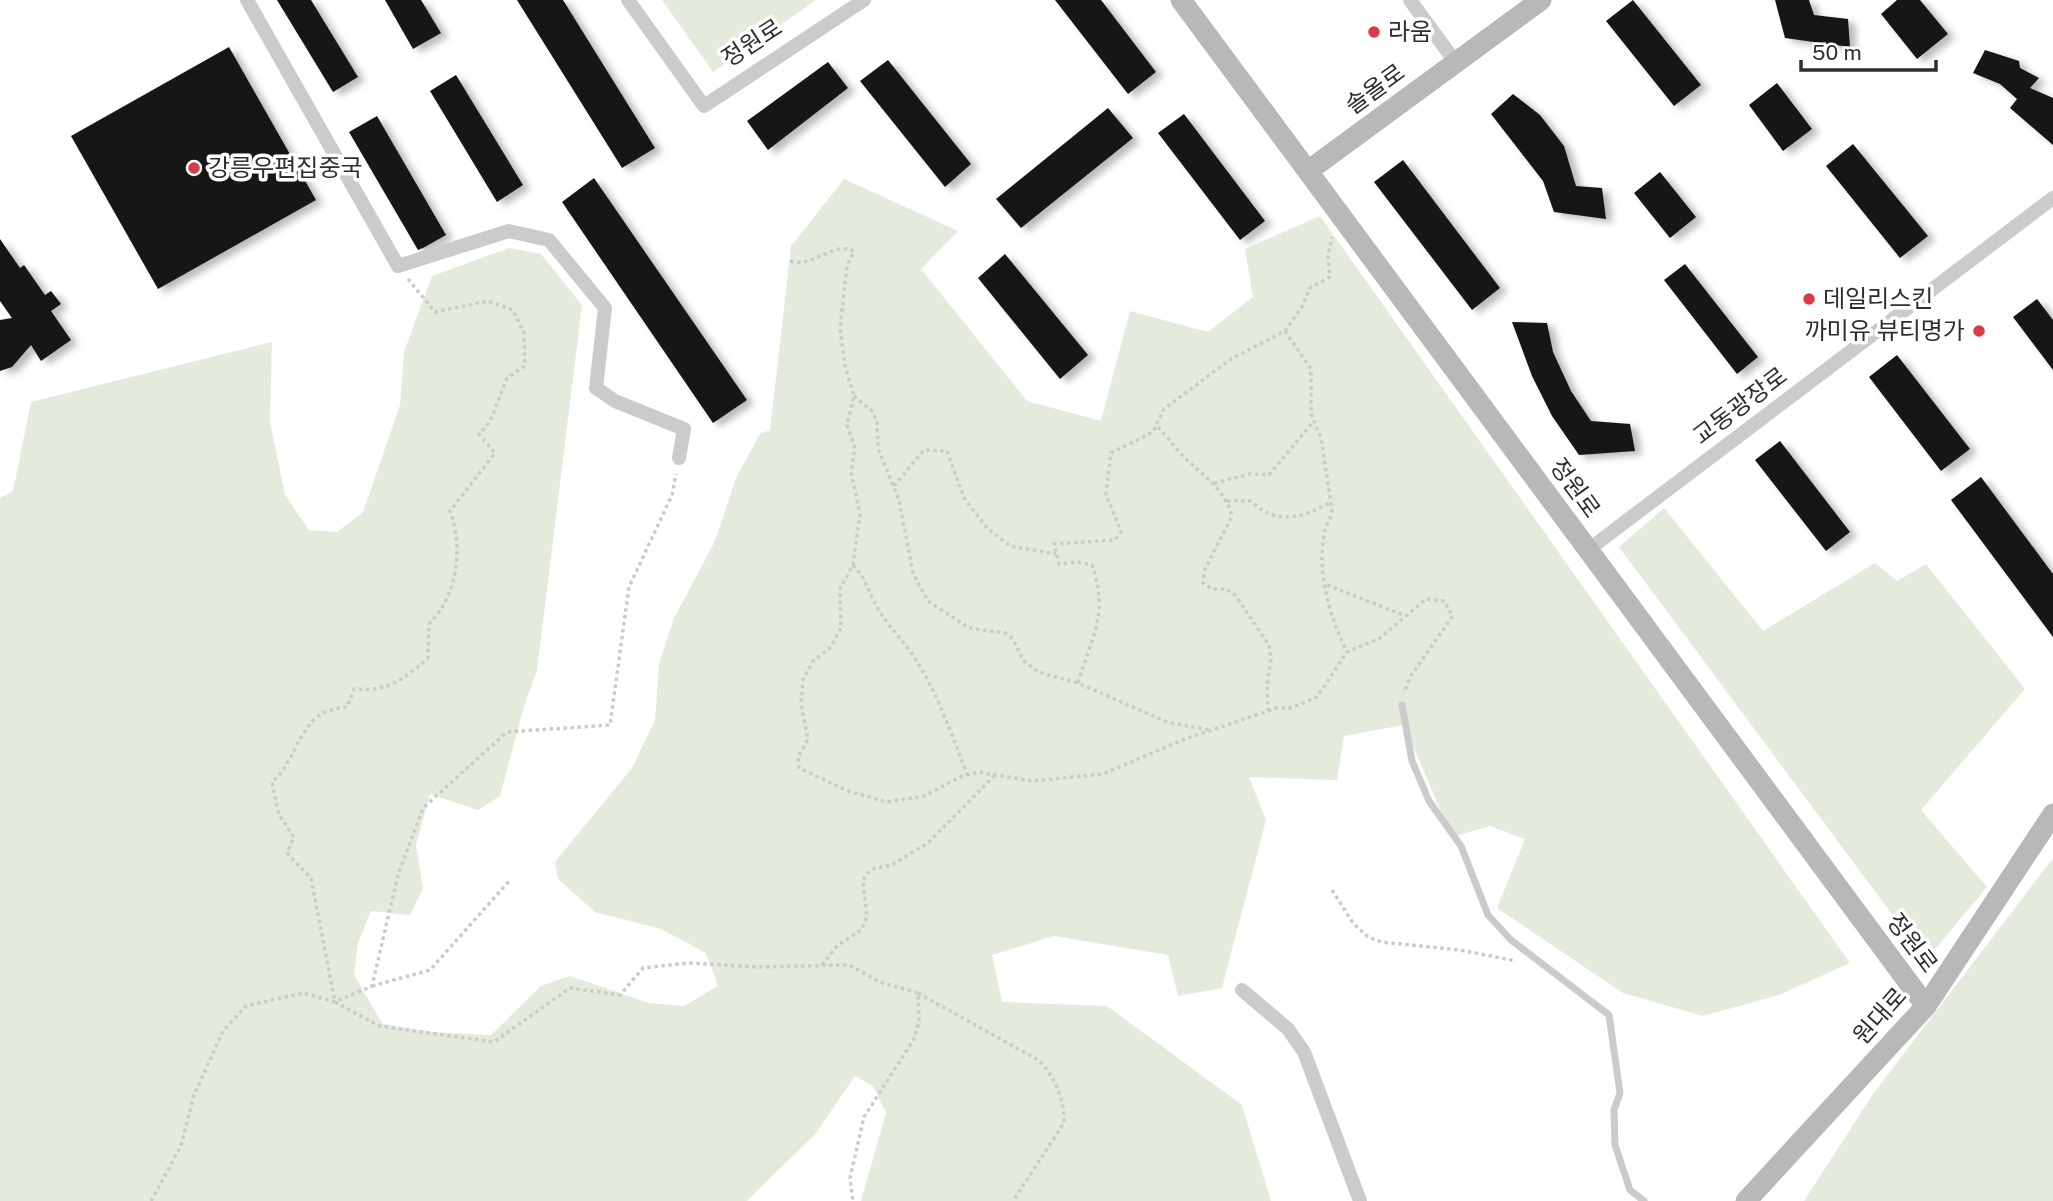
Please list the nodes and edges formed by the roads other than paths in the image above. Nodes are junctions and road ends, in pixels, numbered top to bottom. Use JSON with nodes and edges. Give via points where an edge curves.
{"nodes":[{"id":1,"x":247,"y":0,"type":"edge"},
{"id":2,"x":628,"y":0,"type":"edge"},
{"id":3,"x":864,"y":0,"type":"edge"},
{"id":4,"x":1181,"y":0,"type":"edge"},
{"id":5,"x":1409,"y":0,"type":"edge"},
{"id":6,"x":1541,"y":0,"type":"edge"},
{"id":7,"x":1455,"y":63,"type":"junction"},
{"id":8,"x":1308,"y":170,"type":"junction"},
{"id":9,"x":2053,"y":198,"type":"edge"},
{"id":10,"x":679,"y":458,"type":"road end"},
{"id":11,"x":1588,"y":550,"type":"junction"},
{"id":12,"x":1402,"y":705,"type":"road end"},
{"id":13,"x":2053,"y":814,"type":"edge"},
{"id":14,"x":1242,"y":990,"type":"dead end"},
{"id":15,"x":1926,"y":1006,"type":"junction"},
{"id":16,"x":1360,"y":1201,"type":"edge"},
{"id":17,"x":1644,"y":1201,"type":"edge"},
{"id":18,"x":1746,"y":1201,"type":"edge"}],
"edges":[{"from":1,"to":10,"type":"street","via":[[398,266],[509,231],[549,240],[604,309],[596,388],[615,401],[684,429]]},
{"from":2,"to":3,"type":"street","name":"정원로","via":[[704,106]]},
{"from":4,"to":8,"type":"street","name":"정원로"},
{"from":5,"to":7,"type":"street"},
{"from":6,"to":7,"type":"street","name":"솔올로"},
{"from":7,"to":8,"type":"street","name":"솔올로"},
{"from":8,"to":11,"type":"street","name":"정원로"},
{"from":9,"to":11,"type":"street","name":"교동광장로"},
{"from":11,"to":15,"type":"street","name":"정원로"},
{"from":12,"to":17,"type":"lane","via":[[1412,761],[1429,801],[1461,846],[1488,915],[1511,940],[1608,1015],[1620,1093],[1614,1110],[1615,1145],[1630,1190]]},
{"from":13,"to":15,"type":"street","name":"원대로"},
{"from":14,"to":16,"type":"street","via":[[1288,1029],[1304,1052]]},
{"from":15,"to":18,"type":"street","name":"원대로"}]}
